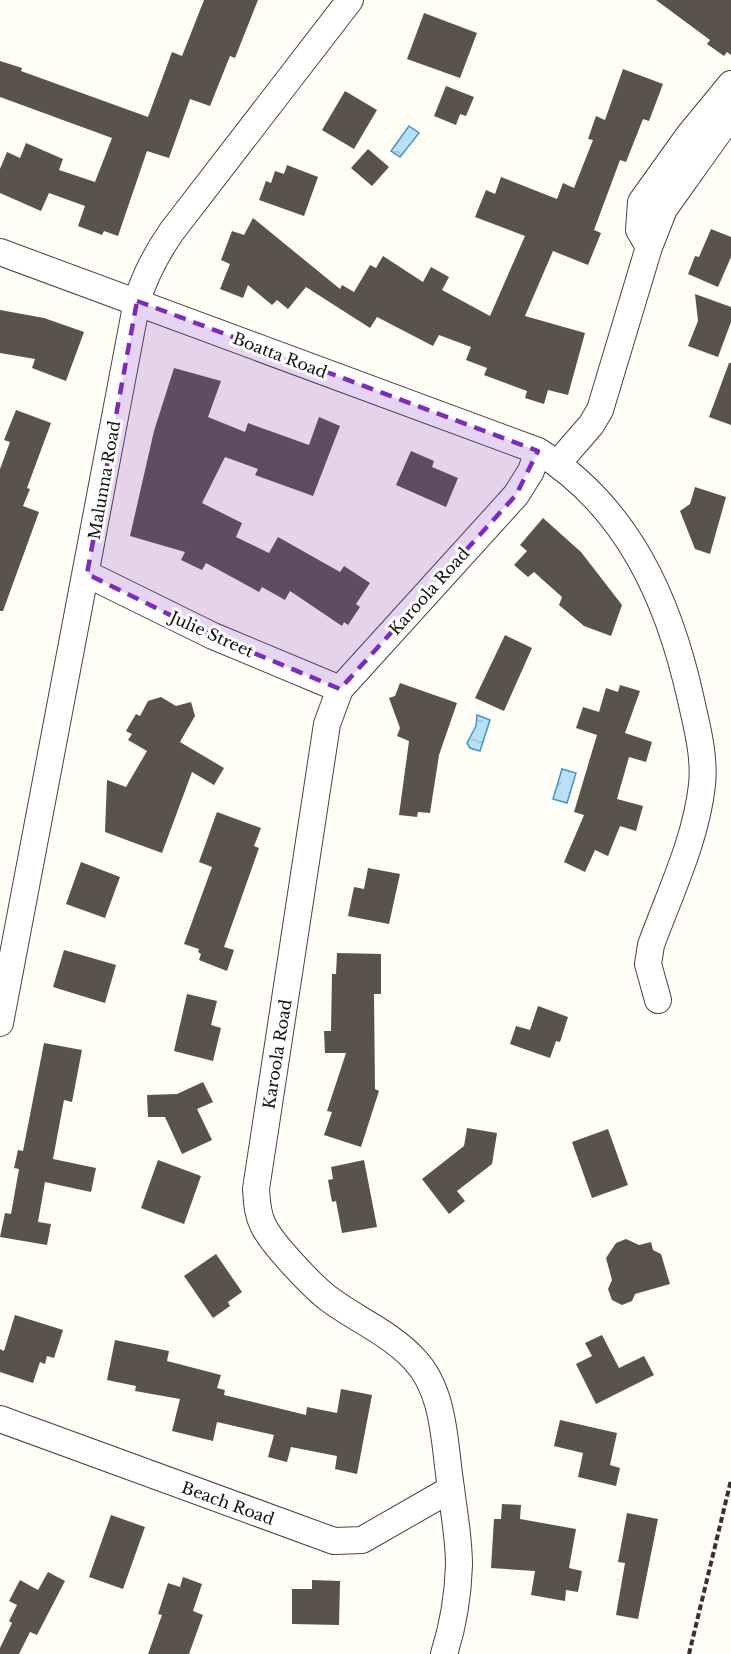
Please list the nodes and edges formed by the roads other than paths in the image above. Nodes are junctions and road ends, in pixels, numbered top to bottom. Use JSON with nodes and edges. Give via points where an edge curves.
{"nodes":[{"id":1,"x":350,"y":0,"type":"edge"},
{"id":2,"x":731,"y":84,"type":"edge"},
{"id":3,"x":731,"y":115,"type":"edge"},
{"id":4,"x":649,"y":247,"type":"junction"},
{"id":5,"x":0,"y":252,"type":"edge"},
{"id":6,"x":137,"y":301,"type":"junction"},
{"id":7,"x":548,"y":457,"type":"junction"},
{"id":8,"x":87,"y":574,"type":"junction"},
{"id":9,"x":340,"y":689,"type":"junction"},
{"id":10,"x":658,"y":1000,"type":"dead end"},
{"id":11,"x":0,"y":1023,"type":"edge"},
{"id":12,"x":0,"y":1419,"type":"edge"},
{"id":13,"x":451,"y":1489,"type":"junction"},
{"id":14,"x":444,"y":1654,"type":"edge"}],
"edges":[{"from":1,"to":6,"type":"street","name":"Malunna Road","via":[[156,253]]},
{"from":2,"to":4,"type":"street","via":[[640,202],[639,230]]},
{"from":3,"to":4,"type":"street","name":"Karoola Road","via":[[664,210]]},
{"from":4,"to":7,"type":"street","name":"Karoola Road","via":[[600,410],[591,425]]},
{"from":5,"to":6,"type":"street","name":"Boatta Road"},
{"from":6,"to":7,"type":"street","name":"Boatta Road"},
{"from":6,"to":8,"type":"street","name":"Malunna Road"},
{"from":7,"to":9,"type":"street","name":"Karoola Road","via":[[531,471],[516,495]]},
{"from":7,"to":10,"type":"street","name":"Boatta Road","via":[[588,488],[616,522],[661,597],[699,734],[702,762],[692,836],[651,945],[648,964]]},
{"from":8,"to":9,"type":"street","name":"Julie Street","via":[[213,636]]},
{"from":8,"to":11,"type":"street","name":"Malunna Road"},
{"from":9,"to":13,"type":"street","name":"Karoola Road","via":[[327,724],[256,1189],[257,1207],[275,1242],[327,1298],[390,1338],[415,1360],[429,1380],[439,1405]]},
{"from":12,"to":13,"type":"street","name":"Beach Road","via":[[334,1541],[362,1540]]},
{"from":13,"to":14,"type":"street","name":"Karoola Road","via":[[459,1565],[451,1634]]}]}
